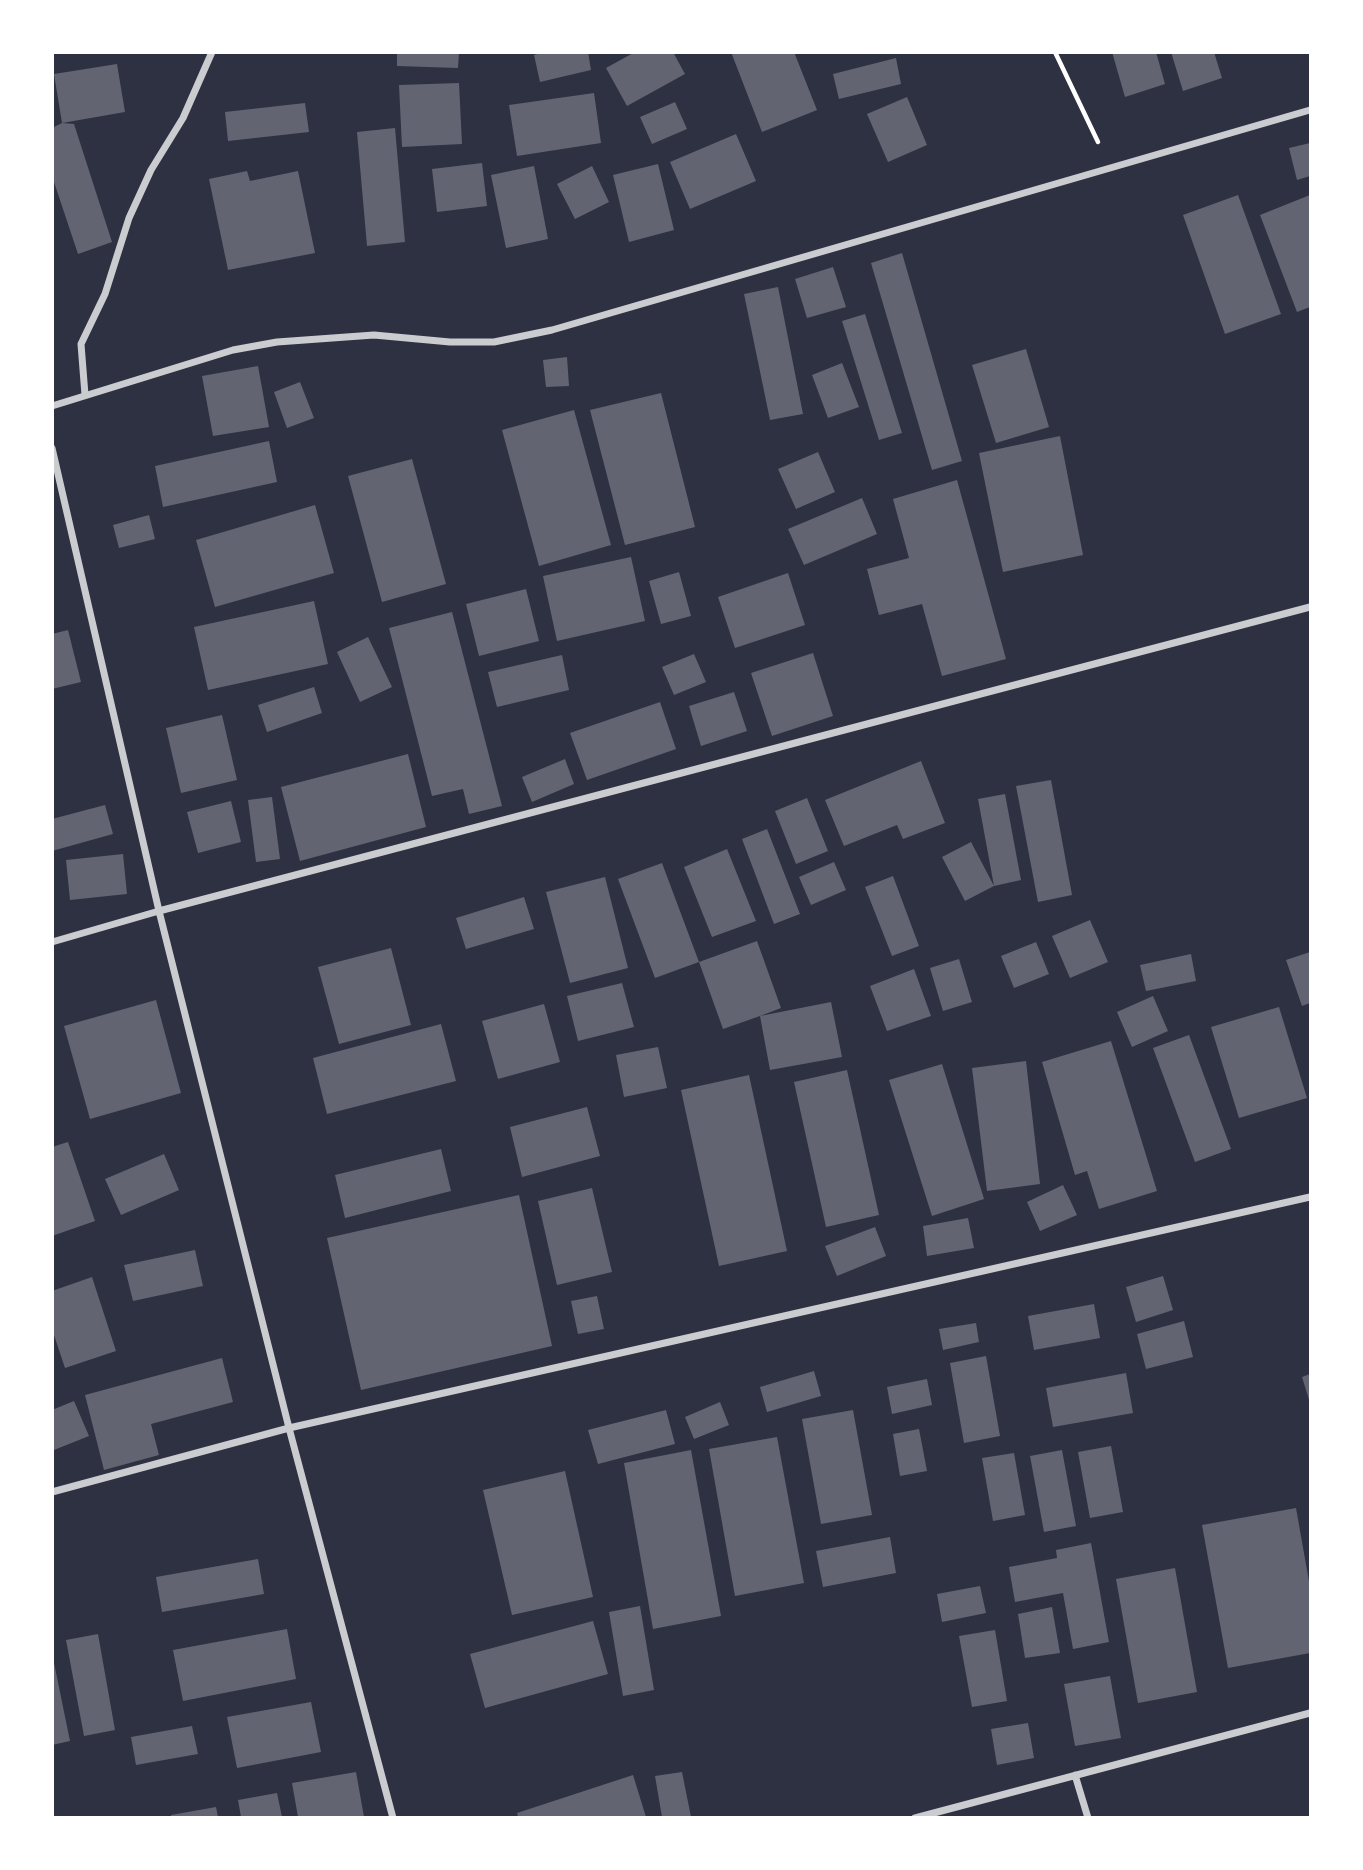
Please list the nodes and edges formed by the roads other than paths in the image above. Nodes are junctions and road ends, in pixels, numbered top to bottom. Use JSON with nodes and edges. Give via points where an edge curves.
{"nodes":[{"id":1,"x":212,"y":52,"type":"edge"},
{"id":2,"x":1311,"y":110,"type":"edge"},
{"id":3,"x":85,"y":396,"type":"junction"},
{"id":4,"x":52,"y":406,"type":"edge"},
{"id":5,"x":52,"y":448,"type":"edge"},
{"id":6,"x":1311,"y":607,"type":"edge"},
{"id":7,"x":159,"y":911,"type":"junction"},
{"id":8,"x":52,"y":942,"type":"edge"},
{"id":9,"x":1311,"y":1197,"type":"edge"},
{"id":10,"x":289,"y":1428,"type":"junction"},
{"id":11,"x":52,"y":1492,"type":"edge"},
{"id":12,"x":1311,"y":1713,"type":"edge"},
{"id":13,"x":1076,"y":1775,"type":"junction"},
{"id":14,"x":393,"y":1818,"type":"edge"},
{"id":15,"x":915,"y":1818,"type":"edge"},
{"id":16,"x":1088,"y":1818,"type":"edge"}],
"edges":[{"from":1,"to":3,"type":"street","via":[[183,118],[129,218],[105,293],[81,344]]},
{"from":2,"to":3,"type":"street","via":[[552,330],[494,342],[374,335],[277,342],[233,350]]},
{"from":3,"to":4,"type":"street"},
{"from":5,"to":7,"type":"street"},
{"from":6,"to":7,"type":"street"},
{"from":7,"to":8,"type":"street"},
{"from":7,"to":10,"type":"street"},
{"from":9,"to":10,"type":"street"},
{"from":10,"to":11,"type":"street"},
{"from":10,"to":14,"type":"street"},
{"from":12,"to":13,"type":"street"},
{"from":13,"to":15,"type":"street"},
{"from":13,"to":16,"type":"street"}]}
